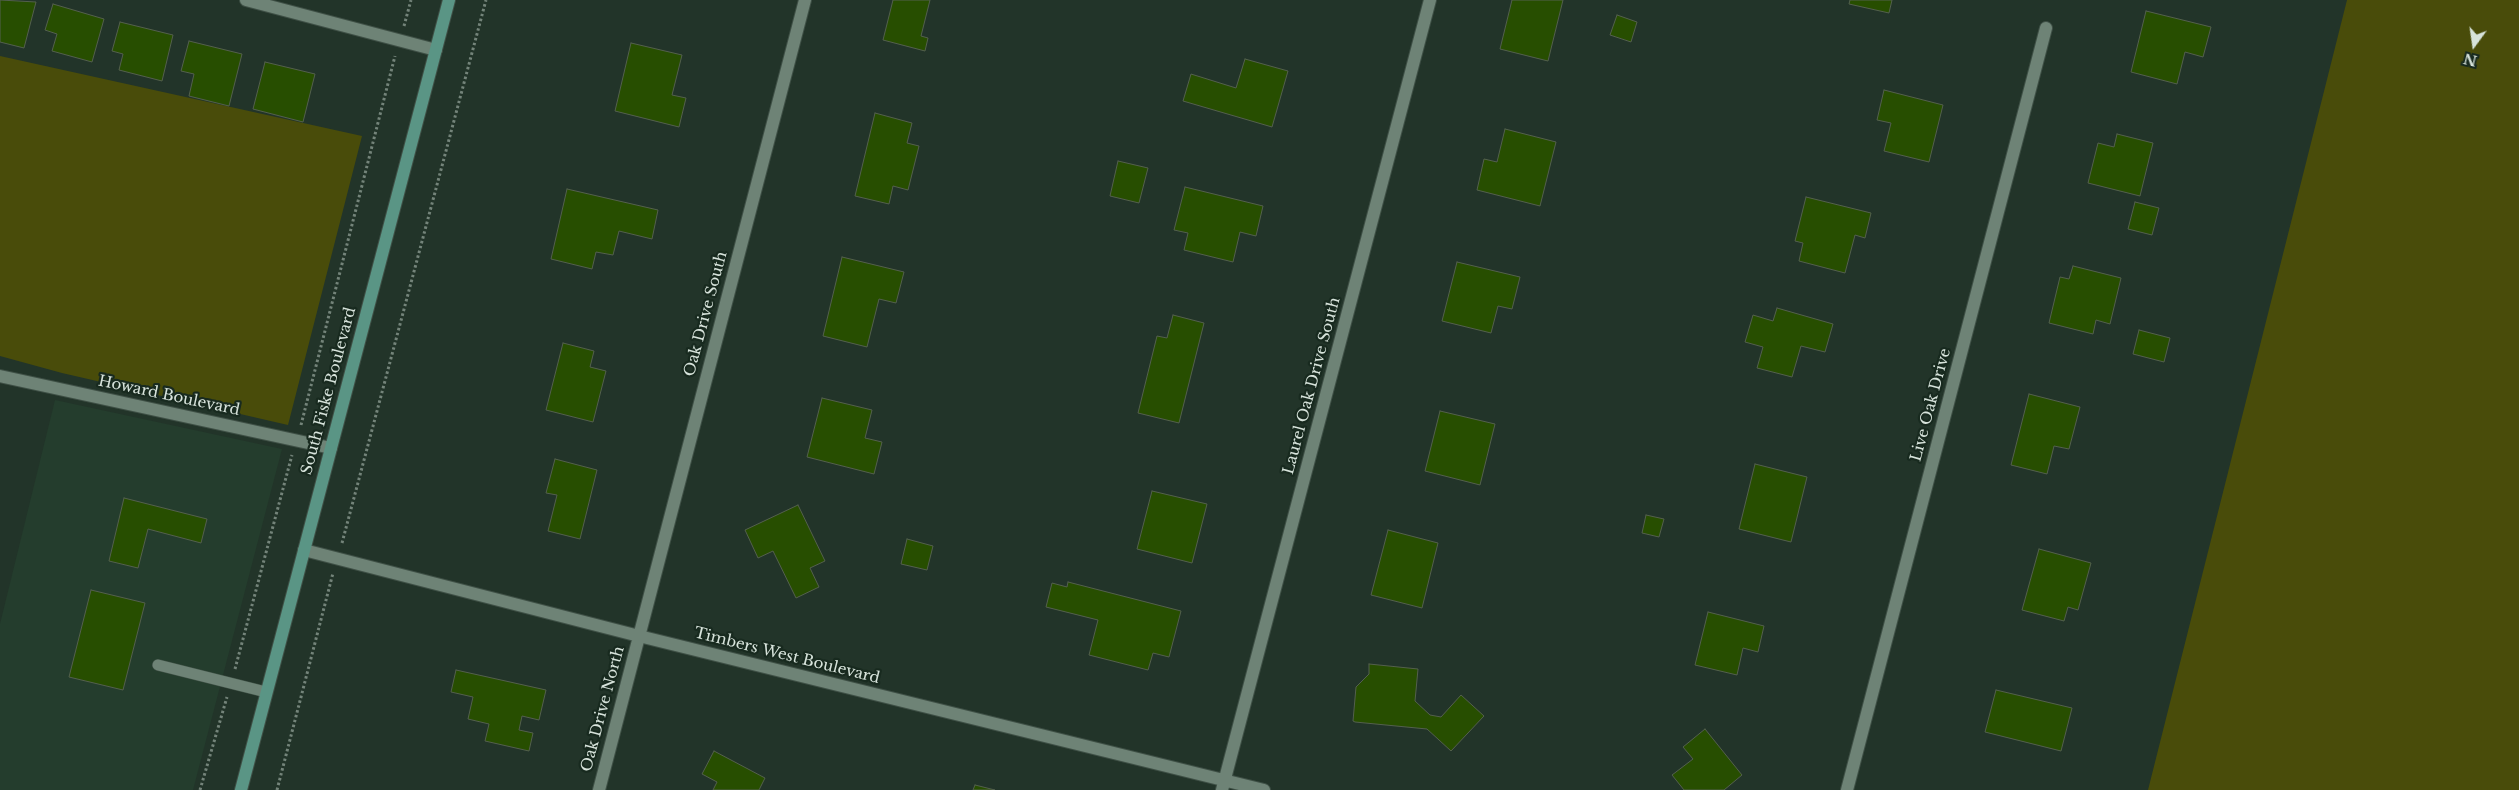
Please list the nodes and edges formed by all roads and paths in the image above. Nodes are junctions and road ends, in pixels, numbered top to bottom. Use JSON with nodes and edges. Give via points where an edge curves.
{"nodes":[{"id":1,"x":246,"y":0,"type":"edge"},
{"id":2,"x":412,"y":0,"type":"edge"},
{"id":3,"x":448,"y":0,"type":"edge"},
{"id":4,"x":486,"y":0,"type":"edge"},
{"id":5,"x":805,"y":0,"type":"edge"},
{"id":6,"x":1430,"y":0,"type":"edge"},
{"id":7,"x":2046,"y":28,"type":"dead end"},
{"id":8,"x":400,"y":40,"type":"junction"},
{"id":9,"x":436,"y":50,"type":"junction"},
{"id":10,"x":0,"y":376,"type":"edge"},
{"id":11,"x":296,"y":440,"type":"junction"},
{"id":12,"x":331,"y":448,"type":"junction"},
{"id":13,"x":304,"y":550,"type":"junction"},
{"id":14,"x":337,"y":559,"type":"junction"},
{"id":15,"x":639,"y":636,"type":"junction"},
{"id":16,"x":158,"y":665,"type":"dead end"},
{"id":17,"x":230,"y":684,"type":"junction"},
{"id":18,"x":266,"y":692,"type":"junction"},
{"id":19,"x":1223,"y":785,"type":"edge"},
{"id":20,"x":200,"y":790,"type":"edge"},
{"id":21,"x":241,"y":790,"type":"edge"},
{"id":22,"x":277,"y":790,"type":"edge"},
{"id":23,"x":599,"y":790,"type":"edge"},
{"id":24,"x":1264,"y":790,"type":"edge"},
{"id":25,"x":1847,"y":790,"type":"edge"}],
"edges":[{"from":1,"to":8,"type":"street"},
{"from":2,"to":8,"type":"path"},
{"from":3,"to":9,"type":"main road","name":"South Fiske Boulevard"},
{"from":4,"to":14,"type":"path"},
{"from":5,"to":15,"type":"street","name":"Oak Drive South"},
{"from":6,"to":19,"type":"street","name":"Laurel Oak Drive South"},
{"from":7,"to":25,"type":"street","name":"Live Oak Drive"},
{"from":8,"to":9,"type":"street"},
{"from":8,"to":11,"type":"path"},
{"from":9,"to":12,"type":"main road","name":"South Fiske Boulevard"},
{"from":10,"to":11,"type":"street","name":"Howard Boulevard"},
{"from":11,"to":12,"type":"street","name":"Howard Boulevard"},
{"from":11,"to":17,"type":"path"},
{"from":12,"to":13,"type":"main road","name":"South Fiske Boulevard"},
{"from":13,"to":14,"type":"street","name":"Timbers West Boulevard"},
{"from":13,"to":18,"type":"main road","name":"South Fiske Boulevard"},
{"from":14,"to":15,"type":"street","name":"Timbers West Boulevard"},
{"from":14,"to":22,"type":"path"},
{"from":15,"to":19,"type":"street","name":"Timbers West Boulevard"},
{"from":15,"to":23,"type":"street","name":"Oak Drive North"},
{"from":16,"to":17,"type":"lane"},
{"from":17,"to":18,"type":"lane"},
{"from":17,"to":20,"type":"path"},
{"from":18,"to":21,"type":"main road","name":"South Fiske Boulevard"},
{"from":19,"to":24,"type":"street","name":"Timbers West Boulevard"}]}
